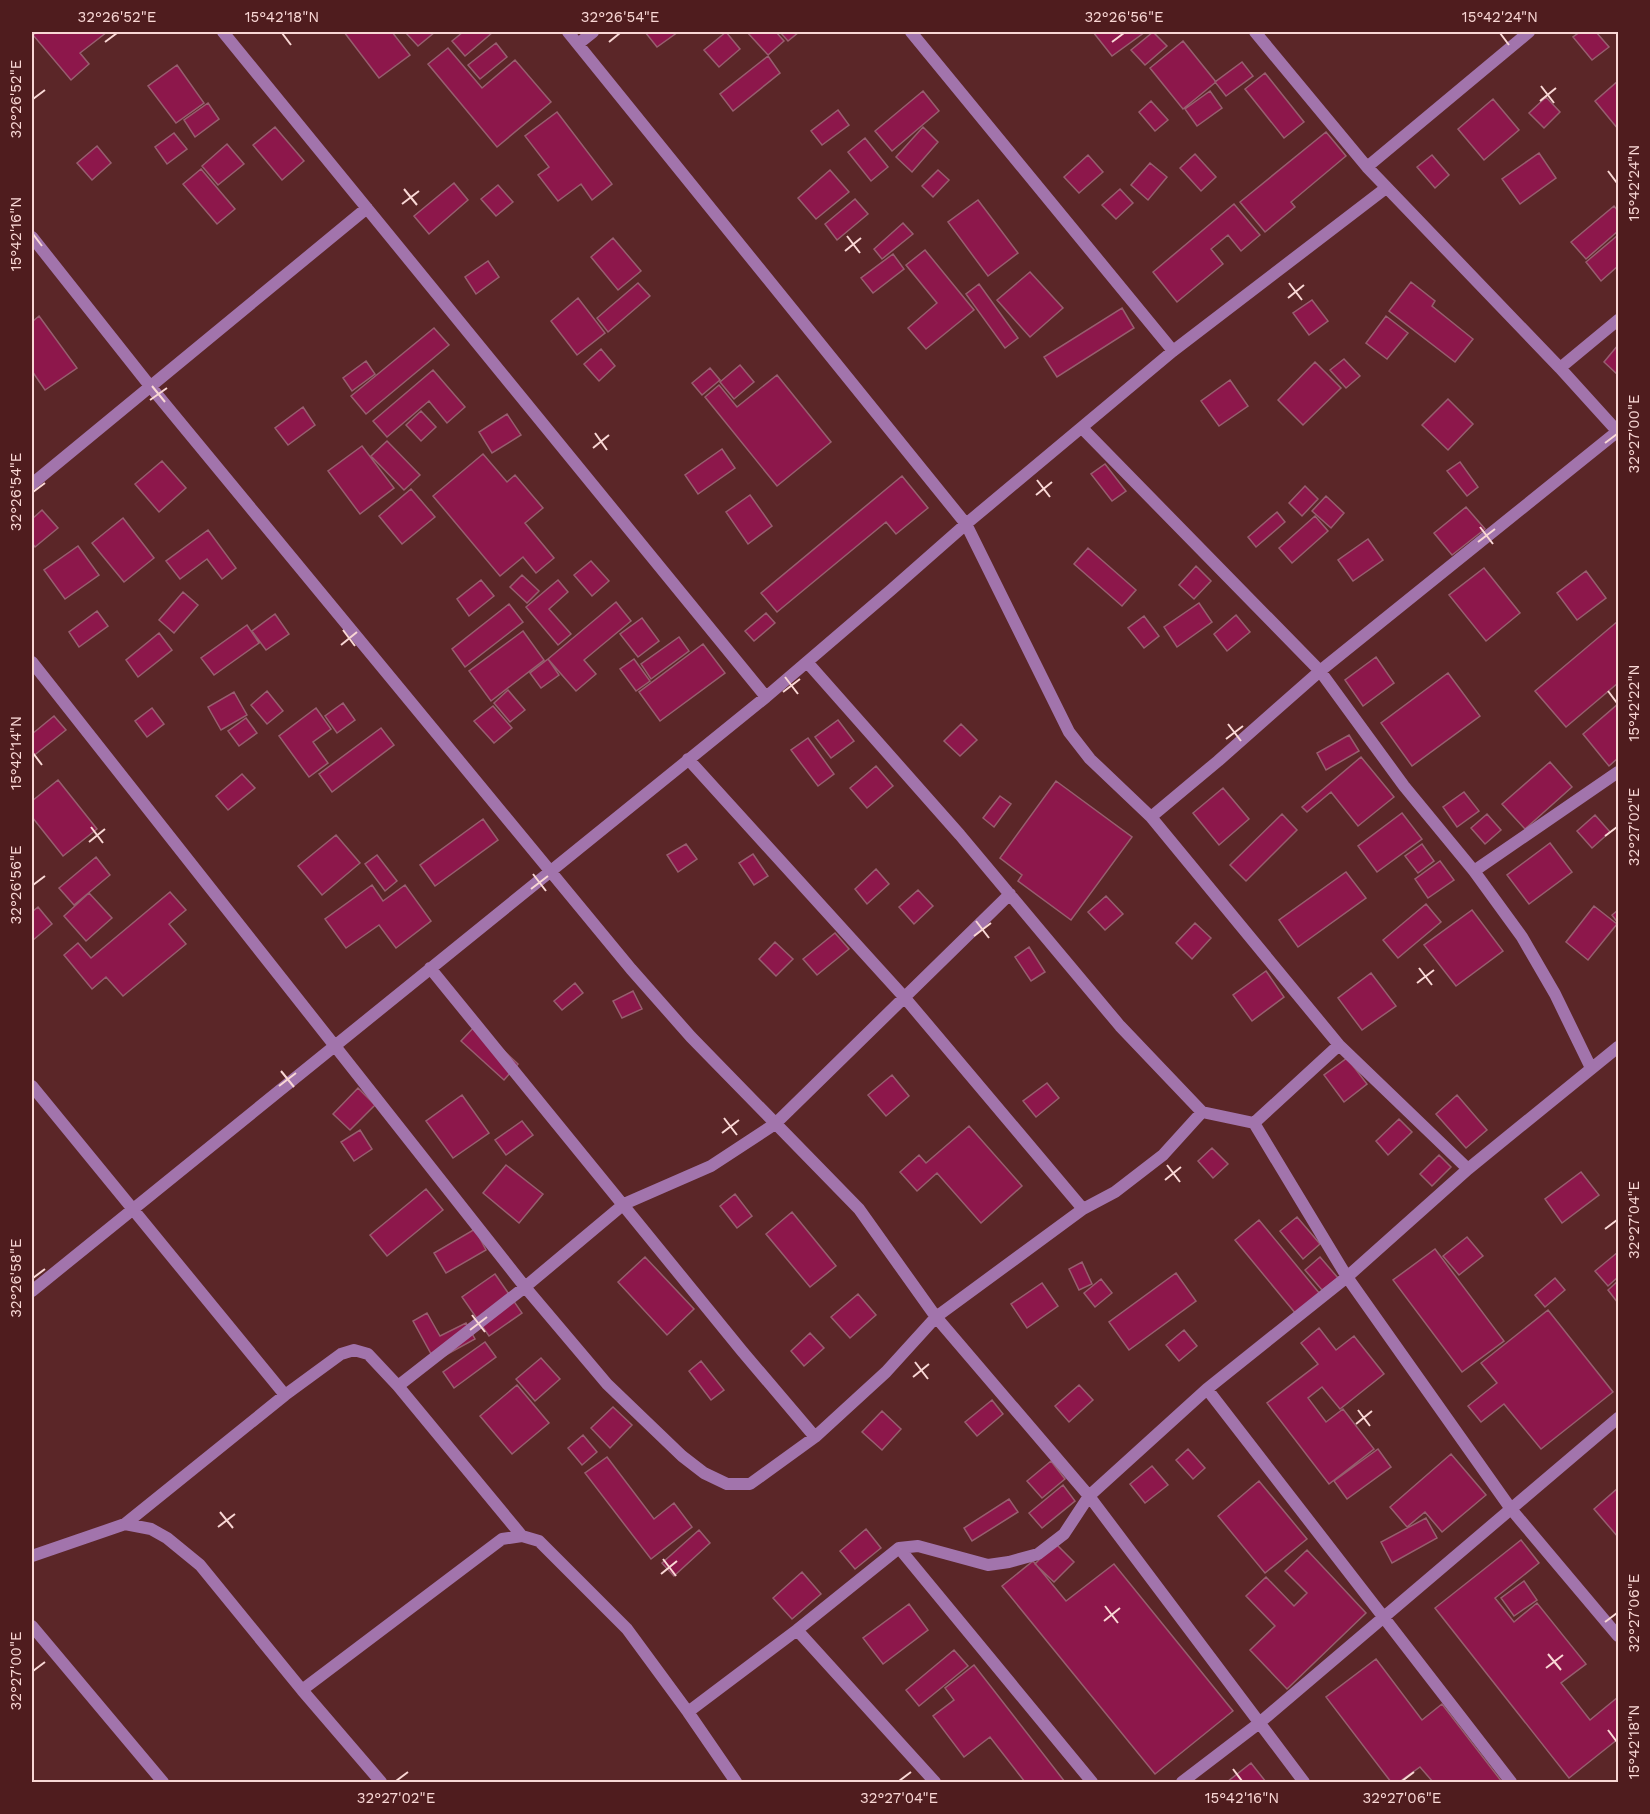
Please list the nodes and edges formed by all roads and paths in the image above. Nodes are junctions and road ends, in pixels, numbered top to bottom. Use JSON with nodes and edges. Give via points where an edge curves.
{"nodes":[{"id":1,"x":223,"y":32,"type":"edge"},
{"id":2,"x":568,"y":32,"type":"edge"},
{"id":3,"x":593,"y":32,"type":"edge"},
{"id":4,"x":911,"y":32,"type":"edge"},
{"id":5,"x":1256,"y":32,"type":"edge"},
{"id":6,"x":1529,"y":32,"type":"edge"},
{"id":7,"x":578,"y":44,"type":"junction"},
{"id":8,"x":1367,"y":167,"type":"junction"},
{"id":9,"x":1386,"y":188,"type":"junction"},
{"id":10,"x":367,"y":208,"type":"junction"},
{"id":11,"x":32,"y":237,"type":"edge"},
{"id":12,"x":1618,"y":320,"type":"edge"},
{"id":13,"x":1173,"y":351,"type":"junction"},
{"id":14,"x":1560,"y":368,"type":"junction"},
{"id":15,"x":150,"y":386,"type":"junction"},
{"id":16,"x":1083,"y":428,"type":"junction"},
{"id":17,"x":1618,"y":431,"type":"edge"},
{"id":18,"x":32,"y":484,"type":"edge"},
{"id":19,"x":966,"y":524,"type":"junction"},
{"id":20,"x":32,"y":662,"type":"edge"},
{"id":21,"x":807,"y":662,"type":"junction"},
{"id":22,"x":1320,"y":671,"type":"junction"},
{"id":23,"x":766,"y":697,"type":"junction"},
{"id":24,"x":688,"y":759,"type":"junction"},
{"id":25,"x":1618,"y":772,"type":"edge"},
{"id":26,"x":1151,"y":817,"type":"junction"},
{"id":27,"x":1474,"y":871,"type":"junction"},
{"id":28,"x":549,"y":872,"type":"junction"},
{"id":29,"x":1010,"y":894,"type":"junction"},
{"id":30,"x":430,"y":968,"type":"junction"},
{"id":31,"x":905,"y":998,"type":"junction"},
{"id":32,"x":334,"y":1045,"type":"junction"},
{"id":33,"x":1338,"y":1045,"type":"junction"},
{"id":34,"x":1618,"y":1047,"type":"edge"},
{"id":35,"x":1591,"y":1068,"type":"junction"},
{"id":36,"x":32,"y":1086,"type":"edge"},
{"id":37,"x":1202,"y":1112,"type":"junction"},
{"id":38,"x":1254,"y":1123,"type":"junction"},
{"id":39,"x":775,"y":1124,"type":"junction"},
{"id":40,"x":1468,"y":1169,"type":"junction"},
{"id":41,"x":624,"y":1204,"type":"junction"},
{"id":42,"x":1083,"y":1209,"type":"junction"},
{"id":43,"x":132,"y":1210,"type":"junction"},
{"id":44,"x":1347,"y":1277,"type":"junction"},
{"id":45,"x":525,"y":1287,"type":"junction"},
{"id":46,"x":32,"y":1291,"type":"edge"},
{"id":47,"x":936,"y":1317,"type":"junction"},
{"id":48,"x":398,"y":1386,"type":"junction"},
{"id":49,"x":1207,"y":1389,"type":"junction"},
{"id":50,"x":285,"y":1395,"type":"junction"},
{"id":51,"x":1618,"y":1418,"type":"edge"},
{"id":52,"x":815,"y":1437,"type":"junction"},
{"id":53,"x":1089,"y":1496,"type":"junction"},
{"id":54,"x":1511,"y":1509,"type":"junction"},
{"id":55,"x":125,"y":1524,"type":"junction"},
{"id":56,"x":522,"y":1536,"type":"junction"},
{"id":57,"x":899,"y":1548,"type":"junction"},
{"id":58,"x":32,"y":1556,"type":"edge"},
{"id":59,"x":1383,"y":1618,"type":"junction"},
{"id":60,"x":32,"y":1626,"type":"edge"},
{"id":61,"x":797,"y":1629,"type":"junction"},
{"id":62,"x":1618,"y":1636,"type":"edge"},
{"id":63,"x":302,"y":1690,"type":"junction"},
{"id":64,"x":688,"y":1712,"type":"junction"},
{"id":65,"x":1258,"y":1724,"type":"junction"},
{"id":66,"x":163,"y":1782,"type":"edge"},
{"id":67,"x":381,"y":1782,"type":"edge"},
{"id":68,"x":736,"y":1782,"type":"edge"},
{"id":69,"x":935,"y":1782,"type":"edge"},
{"id":70,"x":1092,"y":1782,"type":"edge"},
{"id":71,"x":1182,"y":1782,"type":"edge"},
{"id":72,"x":1304,"y":1782,"type":"edge"},
{"id":73,"x":1511,"y":1782,"type":"edge"}],
"edges":[{"from":1,"to":10,"type":"street"},
{"from":2,"to":7,"type":"street"},
{"from":3,"to":7,"type":"street"},
{"from":4,"to":13,"type":"street"},
{"from":5,"to":8,"type":"street"},
{"from":6,"to":8,"type":"street"},
{"from":7,"to":19,"type":"street"},
{"from":8,"to":9,"type":"street"},
{"from":9,"to":13,"type":"street"},
{"from":9,"to":14,"type":"street"},
{"from":10,"to":15,"type":"street"},
{"from":10,"to":23,"type":"street"},
{"from":11,"to":15,"type":"street"},
{"from":12,"to":14,"type":"street"},
{"from":13,"to":16,"type":"street"},
{"from":14,"to":17,"type":"street"},
{"from":15,"to":18,"type":"street"},
{"from":15,"to":28,"type":"street"},
{"from":16,"to":19,"type":"street"},
{"from":16,"to":22,"type":"street"},
{"from":17,"to":22,"type":"street"},
{"from":19,"to":21,"type":"street"},
{"from":19,"to":26,"type":"street","via":[[1069,732],[1090,759]]},
{"from":20,"to":32,"type":"street"},
{"from":21,"to":23,"type":"street"},
{"from":21,"to":29,"type":"street"},
{"from":22,"to":26,"type":"street"},
{"from":22,"to":27,"type":"street","via":[[1404,786]]},
{"from":23,"to":24,"type":"street"},
{"from":24,"to":28,"type":"street"},
{"from":24,"to":31,"type":"street"},
{"from":25,"to":27,"type":"street"},
{"from":26,"to":33,"type":"street"},
{"from":27,"to":35,"type":"street","via":[[1522,937]]},
{"from":28,"to":30,"type":"street"},
{"from":28,"to":39,"type":"street","via":[[691,1037]]},
{"from":29,"to":31,"type":"street"},
{"from":29,"to":37,"type":"street","via":[[1120,1026]]},
{"from":30,"to":32,"type":"street"},
{"from":30,"to":41,"type":"street"},
{"from":31,"to":39,"type":"street"},
{"from":31,"to":42,"type":"street"},
{"from":32,"to":43,"type":"street"},
{"from":32,"to":45,"type":"street"},
{"from":33,"to":38,"type":"street"},
{"from":33,"to":40,"type":"street"},
{"from":34,"to":35,"type":"street"},
{"from":35,"to":40,"type":"street"},
{"from":36,"to":43,"type":"street"},
{"from":37,"to":38,"type":"street"},
{"from":37,"to":42,"type":"street","via":[[1163,1155],[1115,1192]]},
{"from":38,"to":44,"type":"street"},
{"from":39,"to":41,"type":"street","via":[[711,1166]]},
{"from":39,"to":47,"type":"street","via":[[859,1209]]},
{"from":40,"to":44,"type":"street"},
{"from":41,"to":45,"type":"street"},
{"from":41,"to":52,"type":"street"},
{"from":42,"to":47,"type":"street"},
{"from":43,"to":46,"type":"street"},
{"from":43,"to":50,"type":"street"},
{"from":44,"to":49,"type":"street"},
{"from":44,"to":54,"type":"street"},
{"from":45,"to":48,"type":"street"},
{"from":45,"to":52,"type":"street","via":[[607,1384],[704,1473],[727,1484],[750,1484]]},
{"from":47,"to":52,"type":"street","via":[[886,1372]]},
{"from":47,"to":53,"type":"street"},
{"from":48,"to":50,"type":"street","via":[[368,1354],[354,1350],[341,1354]]},
{"from":48,"to":56,"type":"street"},
{"from":49,"to":53,"type":"street"},
{"from":49,"to":59,"type":"street"},
{"from":50,"to":55,"type":"street"},
{"from":51,"to":54,"type":"street"},
{"from":53,"to":57,"type":"street","via":[[1064,1534],[1038,1554],[1009,1562],[988,1565],[918,1546]]},
{"from":53,"to":65,"type":"street"},
{"from":54,"to":59,"type":"street"},
{"from":54,"to":62,"type":"street"},
{"from":55,"to":58,"type":"street"},
{"from":55,"to":63,"type":"street","via":[[151,1529],[200,1566]]},
{"from":56,"to":63,"type":"street","via":[[501,1539]]},
{"from":56,"to":64,"type":"street","via":[[539,1541],[627,1629]]},
{"from":57,"to":61,"type":"street"},
{"from":57,"to":70,"type":"street"},
{"from":59,"to":65,"type":"street"},
{"from":59,"to":73,"type":"street"},
{"from":60,"to":66,"type":"street"},
{"from":61,"to":64,"type":"street"},
{"from":61,"to":69,"type":"street"},
{"from":63,"to":67,"type":"street"},
{"from":64,"to":68,"type":"street"},
{"from":65,"to":71,"type":"street"},
{"from":65,"to":72,"type":"street"}]}
